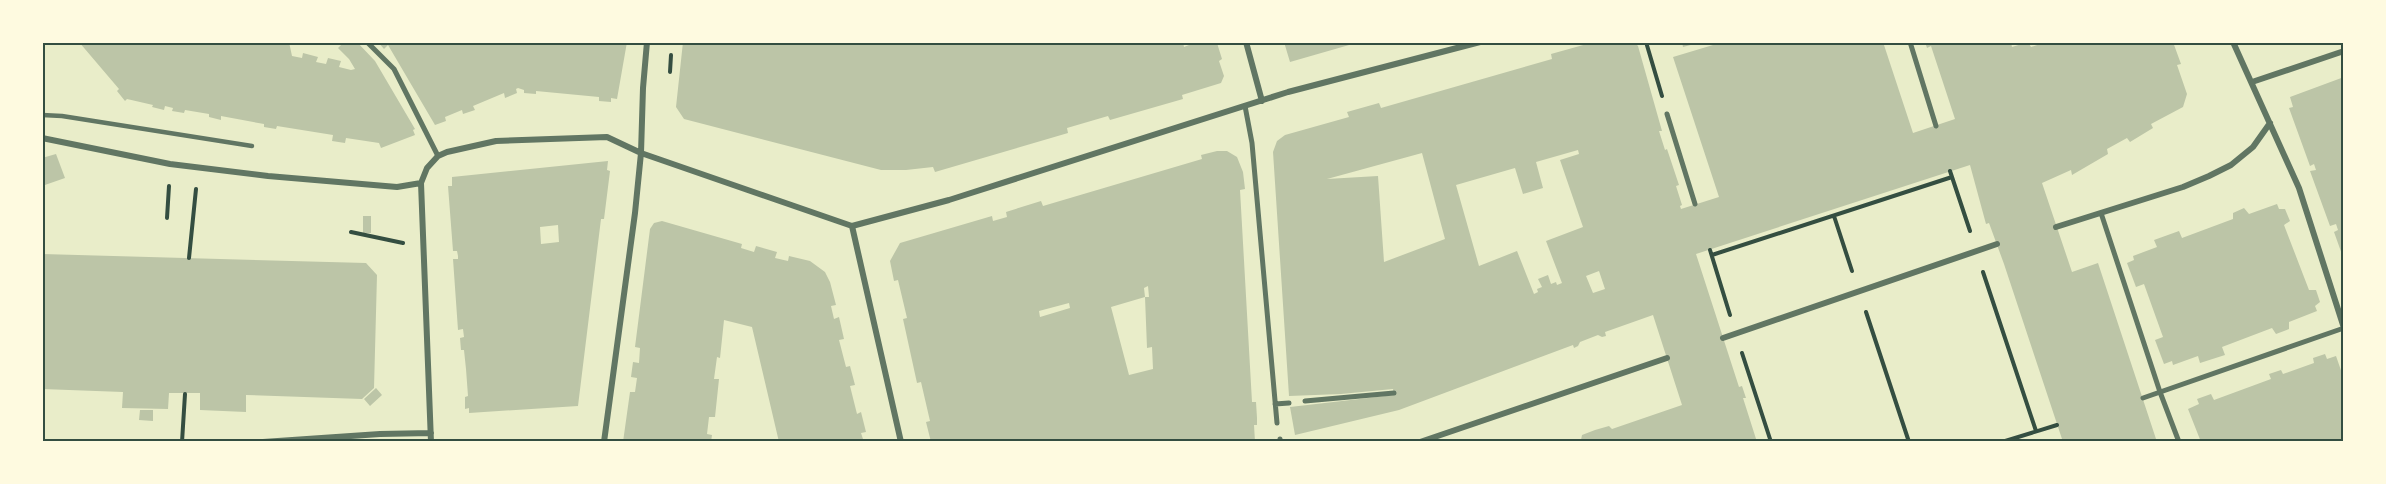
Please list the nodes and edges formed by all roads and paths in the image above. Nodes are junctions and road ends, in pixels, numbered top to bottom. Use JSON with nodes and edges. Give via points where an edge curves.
{"nodes":[{"id":1,"x":367,"y":42,"type":"edge"},
{"id":2,"x":647,"y":42,"type":"edge"},
{"id":3,"x":1246,"y":42,"type":"edge"},
{"id":4,"x":1480,"y":42,"type":"edge"},
{"id":5,"x":1646,"y":42,"type":"edge"},
{"id":6,"x":1910,"y":42,"type":"edge"},
{"id":7,"x":2234,"y":42,"type":"edge"},
{"id":8,"x":2344,"y":51,"type":"edge"},
{"id":9,"x":2252,"y":82,"type":"junction"},
{"id":10,"x":1262,"y":101,"type":"junction"},
{"id":11,"x":1245,"y":106,"type":"junction"},
{"id":12,"x":1667,"y":114,"type":"joint"},
{"id":13,"x":42,"y":115,"type":"edge"},
{"id":14,"x":2270,"y":123,"type":"junction"},
{"id":15,"x":1936,"y":126,"type":"dead end"},
{"id":16,"x":42,"y":138,"type":"edge"},
{"id":17,"x":252,"y":147,"type":"dead end"},
{"id":18,"x":641,"y":153,"type":"junction"},
{"id":19,"x":438,"y":156,"type":"junction"},
{"id":20,"x":170,"y":164,"type":"junction"},
{"id":21,"x":421,"y":183,"type":"junction"},
{"id":22,"x":196,"y":189,"type":"dead end"},
{"id":23,"x":1695,"y":204,"type":"dead end"},
{"id":24,"x":2102,"y":213,"type":"junction"},
{"id":25,"x":1834,"y":216,"type":"junction"},
{"id":26,"x":167,"y":218,"type":"dead end"},
{"id":27,"x":852,"y":226,"type":"junction"},
{"id":28,"x":2056,"y":227,"type":"dead end"},
{"id":29,"x":351,"y":232,"type":"dead end"},
{"id":30,"x":1997,"y":244,"type":"dead end"},
{"id":31,"x":423,"y":248,"type":"junction"},
{"id":32,"x":1976,"y":252,"type":"junction"},
{"id":33,"x":1712,"y":255,"type":"dead end"},
{"id":34,"x":189,"y":258,"type":"dead end"},
{"id":35,"x":1860,"y":292,"type":"junction"},
{"id":36,"x":2344,"y":328,"type":"edge"},
{"id":37,"x":1723,"y":338,"type":"dead end"},
{"id":38,"x":1667,"y":358,"type":"dead end"},
{"id":39,"x":2160,"y":392,"type":"junction"},
{"id":40,"x":1394,"y":393,"type":"dead end"},
{"id":41,"x":184,"y":394,"type":"dead end"},
{"id":42,"x":2143,"y":398,"type":"dead end"},
{"id":43,"x":1305,"y":401,"type":"dead end"},
{"id":44,"x":1288,"y":403,"type":"dead end"},
{"id":45,"x":1275,"y":404,"type":"junction"},
{"id":46,"x":1277,"y":423,"type":"dead end"},
{"id":47,"x":2057,"y":425,"type":"dead end"},
{"id":48,"x":2036,"y":431,"type":"junction"},
{"id":49,"x":431,"y":433,"type":"junction"},
{"id":50,"x":182,"y":442,"type":"edge"},
{"id":51,"x":263,"y":442,"type":"edge"},
{"id":52,"x":431,"y":442,"type":"edge"},
{"id":53,"x":604,"y":442,"type":"edge"},
{"id":54,"x":901,"y":442,"type":"edge"},
{"id":55,"x":1420,"y":442,"type":"edge"},
{"id":56,"x":1910,"y":442,"type":"edge"},
{"id":57,"x":2002,"y":442,"type":"edge"},
{"id":58,"x":2179,"y":442,"type":"edge"}],
"edges":[{"from":1,"to":19,"type":"street","via":[[394,69]]},
{"from":2,"to":18,"type":"street"},
{"from":3,"to":10,"type":"street"},
{"from":4,"to":10,"type":"street"},
{"from":5,"to":12,"type":"path"},
{"from":6,"to":15,"type":"street"},
{"from":7,"to":9,"type":"street"},
{"from":8,"to":9,"type":"street"},
{"from":9,"to":14,"type":"street"},
{"from":10,"to":11,"type":"street"},
{"from":11,"to":27,"type":"street","via":[[949,200]]},
{"from":11,"to":45,"type":"street","via":[[1252,142]]},
{"from":12,"to":23,"type":"street"},
{"from":13,"to":17,"type":"lane"},
{"from":14,"to":24,"type":"street","via":[[2253,147],[2231,165],[2183,187]]},
{"from":14,"to":36,"type":"street","via":[[2298,188]]},
{"from":16,"to":20,"type":"street"},
{"from":18,"to":19,"type":"street","via":[[607,137],[560,137],[496,141]]},
{"from":18,"to":27,"type":"street"},
{"from":18,"to":53,"type":"street"},
{"from":19,"to":21,"type":"street"},
{"from":20,"to":21,"type":"street","via":[[397,187]]},
{"from":20,"to":26,"type":"path"},
{"from":21,"to":31,"type":"street"},
{"from":22,"to":34,"type":"path"},
{"from":24,"to":28,"type":"street"},
{"from":24,"to":39,"type":"street"},
{"from":25,"to":32,"type":"path","via":[[1951,174]]},
{"from":25,"to":33,"type":"path"},
{"from":25,"to":35,"type":"path"},
{"from":27,"to":54,"type":"street"},
{"from":29,"to":31,"type":"path"},
{"from":30,"to":32,"type":"street"},
{"from":31,"to":49,"type":"street"},
{"from":32,"to":35,"type":"street"},
{"from":32,"to":48,"type":"path"},
{"from":35,"to":37,"type":"street"},
{"from":35,"to":56,"type":"path"},
{"from":36,"to":39,"type":"street"},
{"from":38,"to":55,"type":"street"},
{"from":39,"to":42,"type":"street"},
{"from":39,"to":58,"type":"street"},
{"from":40,"to":43,"type":"street"},
{"from":41,"to":50,"type":"path"},
{"from":44,"to":45,"type":"street"},
{"from":45,"to":46,"type":"street"},
{"from":47,"to":48,"type":"path"},
{"from":48,"to":57,"type":"path"},
{"from":49,"to":51,"type":"street"},
{"from":49,"to":52,"type":"street"}]}
